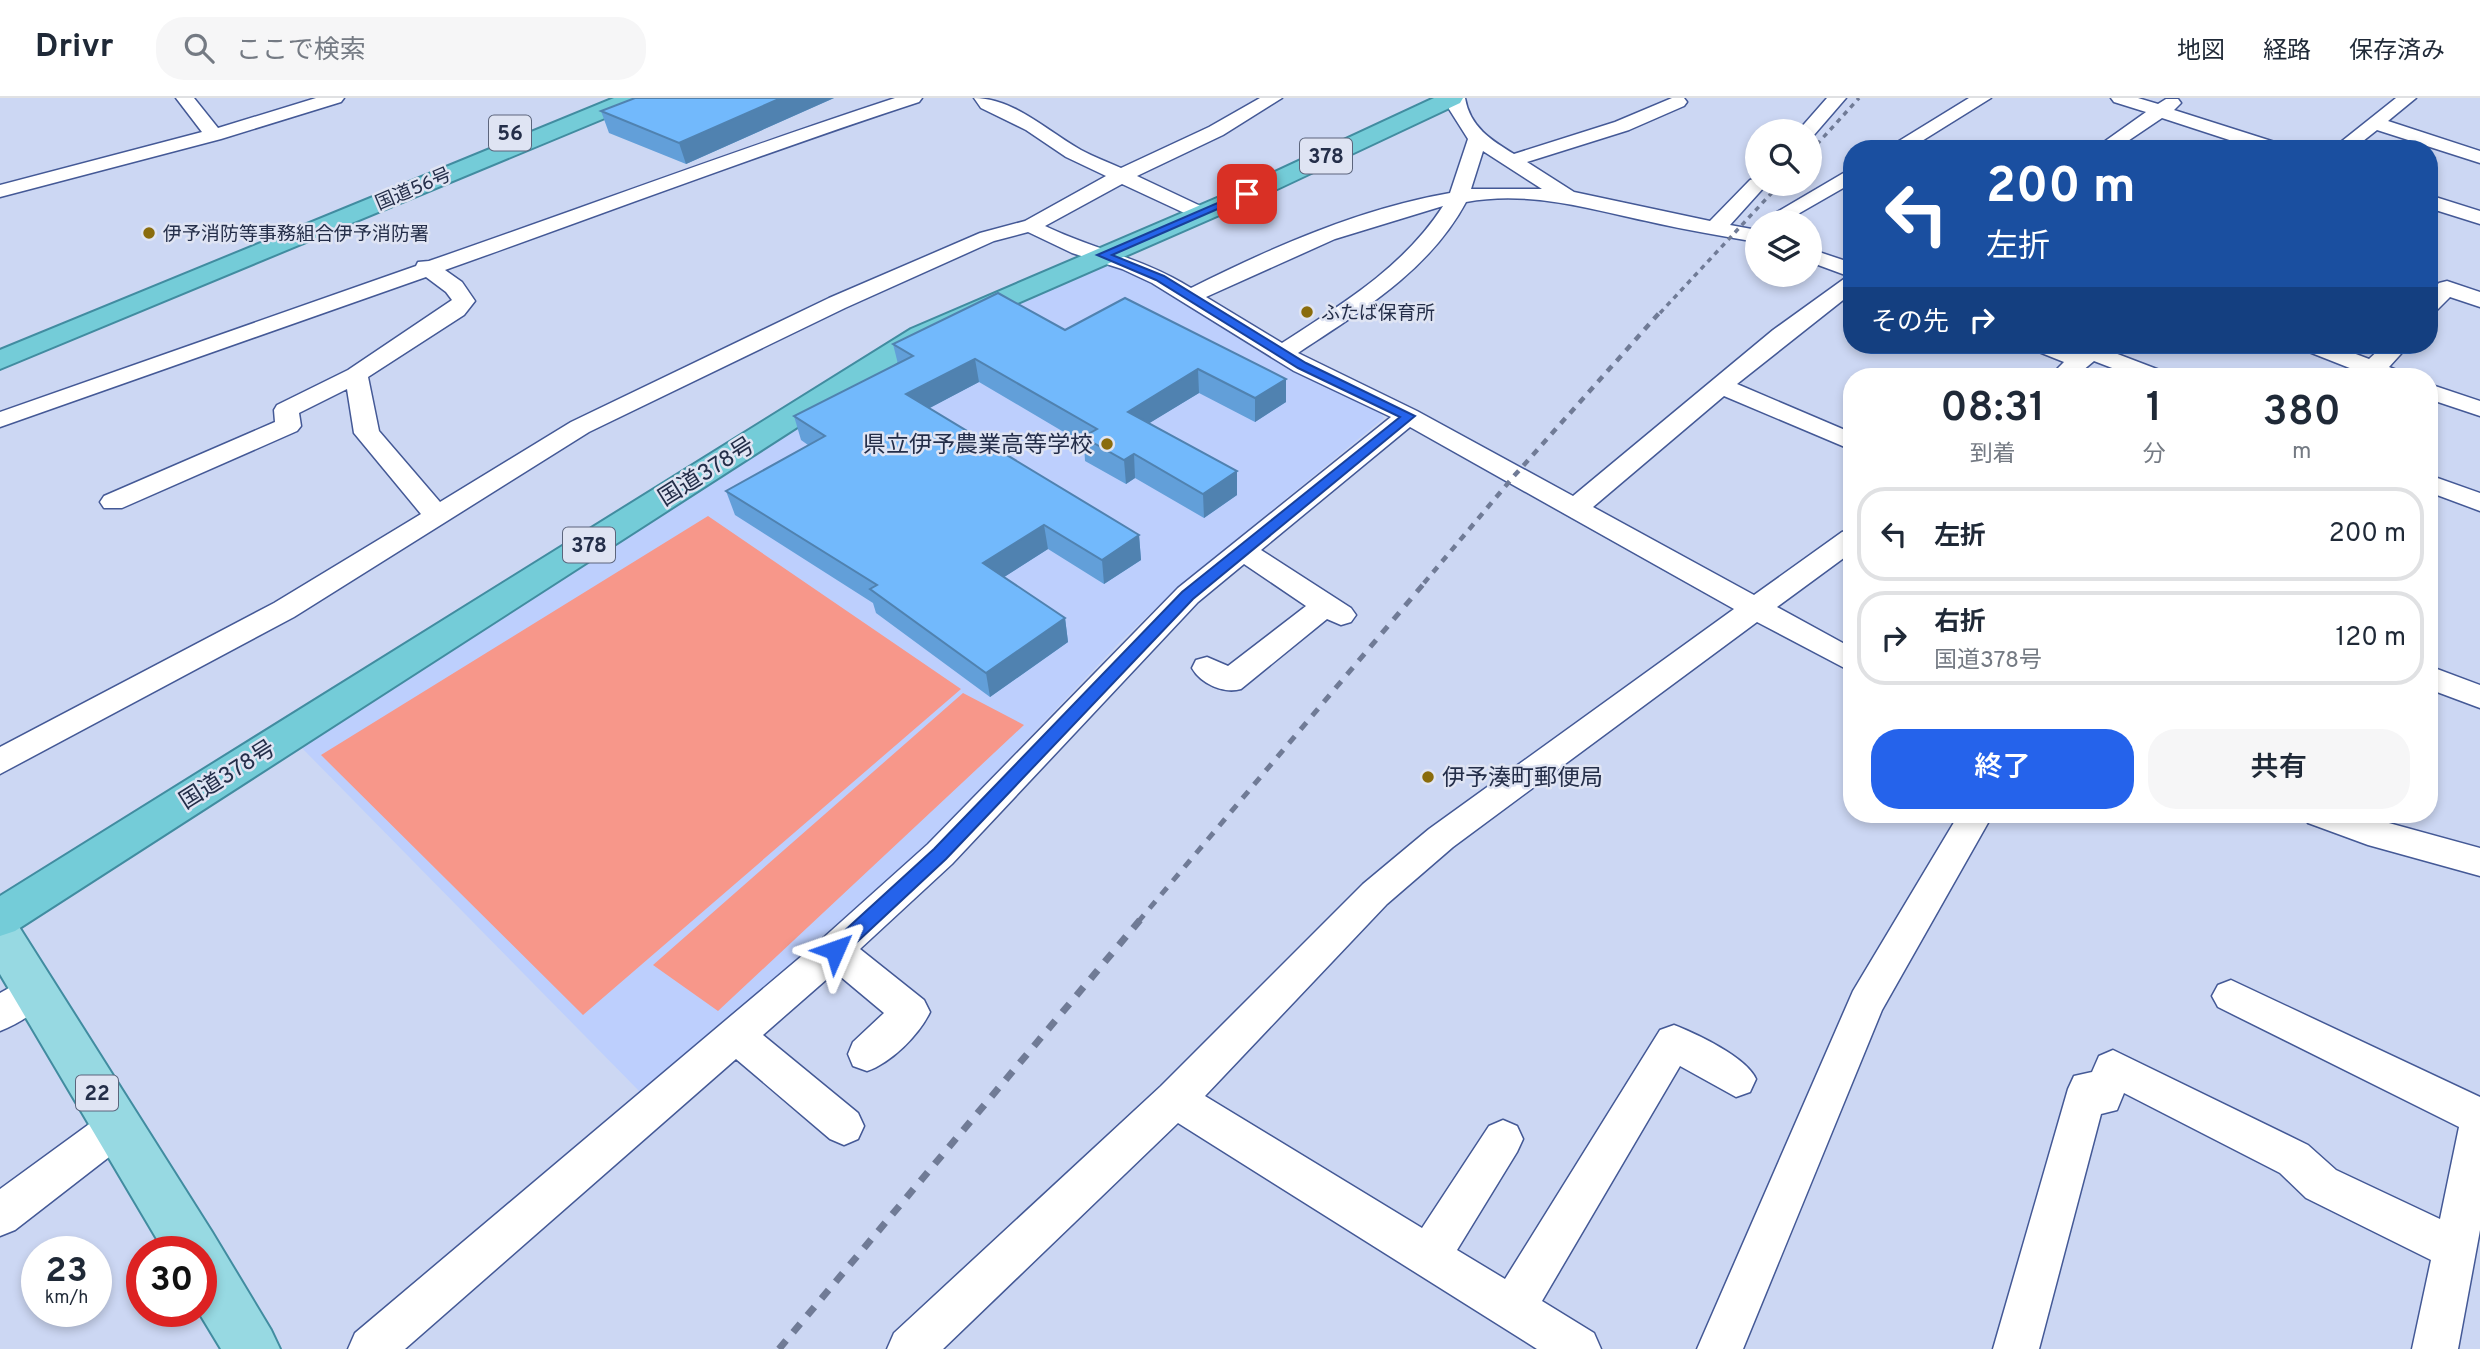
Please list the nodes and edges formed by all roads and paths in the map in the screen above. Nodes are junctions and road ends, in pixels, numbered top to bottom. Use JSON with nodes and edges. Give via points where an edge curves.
{"nodes":[{"id":1,"x":185,"y":98,"type":"edge"},
{"id":2,"x":335,"y":98,"type":"edge"},
{"id":3,"x":596,"y":98,"type":"edge"},
{"id":4,"x":633,"y":98,"type":"edge"},
{"id":5,"x":913,"y":98,"type":"edge"},
{"id":6,"x":983,"y":98,"type":"edge"},
{"id":7,"x":1273,"y":98,"type":"edge"},
{"id":8,"x":1454,"y":98,"type":"edge"},
{"id":9,"x":1837,"y":98,"type":"edge"},
{"id":10,"x":1982,"y":98,"type":"edge"},
{"id":11,"x":2120,"y":98,"type":"edge"},
{"id":12,"x":2180,"y":98,"type":"edge"},
{"id":13,"x":2407,"y":98,"type":"edge"},
{"id":14,"x":1678,"y":102,"type":"dead end"},
{"id":15,"x":2162,"y":111,"type":"junction"},
{"id":16,"x":1818,"y":119,"type":"edge"},
{"id":17,"x":2374,"y":123,"type":"junction"},
{"id":18,"x":214,"y":135,"type":"junction"},
{"id":19,"x":1477,"y":139,"type":"junction"},
{"id":20,"x":1910,"y":140,"type":"edge"},
{"id":21,"x":2117,"y":140,"type":"edge"},
{"id":22,"x":2250,"y":140,"type":"edge"},
{"id":23,"x":2352,"y":140,"type":"edge"},
{"id":24,"x":2427,"y":140,"type":"edge"},
{"id":25,"x":2438,"y":144,"type":"edge"},
{"id":26,"x":2480,"y":157,"type":"edge"},
{"id":27,"x":1511,"y":161,"type":"junction"},
{"id":28,"x":1121,"y":176,"type":"junction"},
{"id":29,"x":1843,"y":179,"type":"edge"},
{"id":30,"x":0,"y":191,"type":"edge"},
{"id":31,"x":1567,"y":196,"type":"junction"},
{"id":32,"x":1746,"y":196,"type":"edge"},
{"id":33,"x":1457,"y":198,"type":"junction"},
{"id":34,"x":2438,"y":204,"type":"edge"},
{"id":35,"x":1790,"y":210,"type":"edge"},
{"id":36,"x":1199,"y":213,"type":"junction"},
{"id":37,"x":2480,"y":218,"type":"edge"},
{"id":38,"x":1032,"y":225,"type":"junction"},
{"id":39,"x":1717,"y":226,"type":"junction"},
{"id":40,"x":1745,"y":231,"type":"edge"},
{"id":41,"x":1103,"y":255,"type":"junction"},
{"id":42,"x":1822,"y":260,"type":"edge"},
{"id":43,"x":426,"y":268,"type":"junction"},
{"id":44,"x":1843,"y":268,"type":"edge"},
{"id":45,"x":1843,"y":289,"type":"edge"},
{"id":46,"x":1191,"y":296,"type":"junction"},
{"id":47,"x":2438,"y":296,"type":"edge"},
{"id":48,"x":2480,"y":300,"type":"edge"},
{"id":49,"x":0,"y":342,"type":"edge"},
{"id":50,"x":1281,"y":354,"type":"junction"},
{"id":51,"x":2089,"y":354,"type":"edge"},
{"id":52,"x":2096,"y":354,"type":"edge"},
{"id":53,"x":2334,"y":354,"type":"edge"},
{"id":54,"x":0,"y":359,"type":"edge"},
{"id":55,"x":2072,"y":368,"type":"edge"},
{"id":56,"x":2133,"y":368,"type":"edge"},
{"id":57,"x":2370,"y":368,"type":"edge"},
{"id":58,"x":355,"y":375,"type":"junction"},
{"id":59,"x":1722,"y":386,"type":"junction"},
{"id":60,"x":2438,"y":394,"type":"edge"},
{"id":61,"x":2480,"y":409,"type":"edge"},
{"id":62,"x":1408,"y":416,"type":"junction"},
{"id":63,"x":0,"y":420,"type":"edge"},
{"id":64,"x":1843,"y":439,"type":"edge"},
{"id":65,"x":2438,"y":487,"type":"edge"},
{"id":66,"x":113,"y":502,"type":"dead end"},
{"id":67,"x":2480,"y":503,"type":"edge"},
{"id":68,"x":1576,"y":507,"type":"junction"},
{"id":69,"x":438,"y":513,"type":"junction"},
{"id":70,"x":1843,"y":545,"type":"edge"},
{"id":71,"x":1242,"y":550,"type":"junction"},
{"id":72,"x":1754,"y":609,"type":"junction"},
{"id":73,"x":1843,"y":657,"type":"edge"},
{"id":74,"x":1207,"y":668,"type":"dead end"},
{"id":75,"x":2438,"y":681,"type":"edge"},
{"id":76,"x":2480,"y":697,"type":"edge"},
{"id":77,"x":0,"y":762,"type":"edge"},
{"id":78,"x":1971,"y":823,"type":"edge"},
{"id":79,"x":2344,"y":823,"type":"edge"},
{"id":80,"x":2480,"y":862,"type":"edge"},
{"id":81,"x":0,"y":918,"type":"edge"},
{"id":82,"x":0,"y":935,"type":"edge"},
{"id":83,"x":835,"y":950,"type":"junction"},
{"id":84,"x":2231,"y":996,"type":"dead end"},
{"id":85,"x":17,"y":1002,"type":"edge"},
{"id":86,"x":736,"y":1036,"type":"junction"},
{"id":87,"x":867,"y":1054,"type":"dead end"},
{"id":88,"x":1736,"y":1079,"type":"dead end"},
{"id":89,"x":1175,"y":1099,"type":"junction"},
{"id":90,"x":2480,"y":1118,"type":"edge"},
{"id":91,"x":2480,"y":1123,"type":"edge"},
{"id":92,"x":844,"y":1126,"type":"dead end"},
{"id":93,"x":117,"y":1127,"type":"junction"},
{"id":94,"x":1503,"y":1139,"type":"dead end"},
{"id":95,"x":0,"y":1215,"type":"edge"},
{"id":96,"x":184,"y":1236,"type":"edge"},
{"id":97,"x":2455,"y":1249,"type":"junction"},
{"id":98,"x":1429,"y":1257,"type":"junction"},
{"id":99,"x":217,"y":1291,"type":"edge"},
{"id":100,"x":1513,"y":1309,"type":"junction"},
{"id":101,"x":252,"y":1349,"type":"edge"},
{"id":102,"x":371,"y":1349,"type":"edge"},
{"id":103,"x":910,"y":1349,"type":"edge"},
{"id":104,"x":1578,"y":1349,"type":"edge"},
{"id":105,"x":1720,"y":1349,"type":"edge"},
{"id":106,"x":2017,"y":1349,"type":"edge"},
{"id":107,"x":2435,"y":1349,"type":"edge"}],
"edges":[{"from":1,"to":18,"type":"street"},
{"from":2,"to":18,"type":"street"},
{"from":3,"to":49,"type":"highway","name":"国道56号","number":"56"},
{"from":4,"to":54,"type":"highway","name":"国道56号","number":"56"},
{"from":5,"to":43,"type":"street"},
{"from":6,"to":28,"type":"street","via":[[986,104]]},
{"from":7,"to":28,"type":"street"},
{"from":8,"to":19,"type":"street"},
{"from":8,"to":36,"type":"highway","name":"国道378号","number":"378"},
{"from":9,"to":16,"type":"street"},
{"from":10,"to":20,"type":"street"},
{"from":11,"to":15,"type":"street"},
{"from":12,"to":15,"type":"street"},
{"from":13,"to":17,"type":"street"},
{"from":14,"to":27,"type":"street","via":[[1622,126]]},
{"from":15,"to":21,"type":"street"},
{"from":15,"to":22,"type":"street"},
{"from":17,"to":23,"type":"street"},
{"from":17,"to":24,"type":"street"},
{"from":18,"to":30,"type":"street"},
{"from":19,"to":27,"type":"street"},
{"from":19,"to":33,"type":"street"},
{"from":25,"to":26,"type":"street"},
{"from":27,"to":31,"type":"street"},
{"from":28,"to":36,"type":"street"},
{"from":28,"to":38,"type":"street"},
{"from":29,"to":35,"type":"street"},
{"from":31,"to":33,"type":"street"},
{"from":31,"to":39,"type":"street","via":[[1654,217]]},
{"from":32,"to":39,"type":"street"},
{"from":33,"to":46,"type":"street","via":[[1330,233],[1263,259]]},
{"from":33,"to":50,"type":"street","via":[[1437,232],[1409,262],[1368,296]]},
{"from":34,"to":37,"type":"street"},
{"from":36,"to":41,"type":"highway","name":"国道378号","number":"378"},
{"from":38,"to":41,"type":"street","via":[[1058,240]]},
{"from":38,"to":69,"type":"street","via":[[987,237],[837,303],[580,427]]},
{"from":39,"to":40,"type":"street"},
{"from":41,"to":46,"type":"street"},
{"from":41,"to":81,"type":"highway","name":"国道378号","number":"378","via":[[953,319],[886,356]]},
{"from":42,"to":44,"type":"street"},
{"from":43,"to":58,"type":"street","via":[[454,287],[464,301]]},
{"from":43,"to":63,"type":"street"},
{"from":45,"to":59,"type":"street"},
{"from":46,"to":50,"type":"street"},
{"from":47,"to":48,"type":"street","via":[[2447,288]]},
{"from":50,"to":62,"type":"street"},
{"from":51,"to":55,"type":"street"},
{"from":52,"to":56,"type":"street"},
{"from":53,"to":57,"type":"street"},
{"from":58,"to":66,"type":"street","via":[[286,410],[288,426]]},
{"from":58,"to":69,"type":"street","via":[[367,433],[423,503]]},
{"from":59,"to":64,"type":"street"},
{"from":59,"to":68,"type":"street"},
{"from":60,"to":61,"type":"street"},
{"from":62,"to":68,"type":"street"},
{"from":62,"to":71,"type":"street"},
{"from":65,"to":67,"type":"street"},
{"from":68,"to":72,"type":"street"},
{"from":69,"to":77,"type":"street","via":[[284,610]]},
{"from":70,"to":72,"type":"street"},
{"from":71,"to":74,"type":"street","via":[[1334,611],[1230,681]]},
{"from":71,"to":83,"type":"street","via":[[1188,595],[940,854]]},
{"from":72,"to":73,"type":"street"},
{"from":72,"to":89,"type":"street","via":[[1441,838],[1375,894]]},
{"from":75,"to":76,"type":"street"},
{"from":78,"to":105,"type":"street","via":[[1866,1003]]},
{"from":79,"to":80,"type":"street"},
{"from":82,"to":85,"type":"main road","number":"22"},
{"from":83,"to":86,"type":"street"},
{"from":83,"to":87,"type":"street","via":[[911,1012]]},
{"from":84,"to":90,"type":"street"},
{"from":85,"to":93,"type":"main road","number":"22"},
{"from":86,"to":92,"type":"street"},
{"from":86,"to":102,"type":"street"},
{"from":88,"to":100,"type":"street","via":[[1674,1042]]},
{"from":89,"to":98,"type":"street"},
{"from":89,"to":103,"type":"street"},
{"from":91,"to":97,"type":"street"},
{"from":93,"to":95,"type":"street"},
{"from":93,"to":96,"type":"main road","number":"22"},
{"from":94,"to":98,"type":"street"},
{"from":97,"to":106,"type":"street","via":[[2321,1184],[2294,1159],[2113,1068],[2103,1097],[2088,1089]]},
{"from":97,"to":107,"type":"street"},
{"from":98,"to":100,"type":"street"},
{"from":99,"to":101,"type":"main road"},
{"from":100,"to":104,"type":"street"}]}
